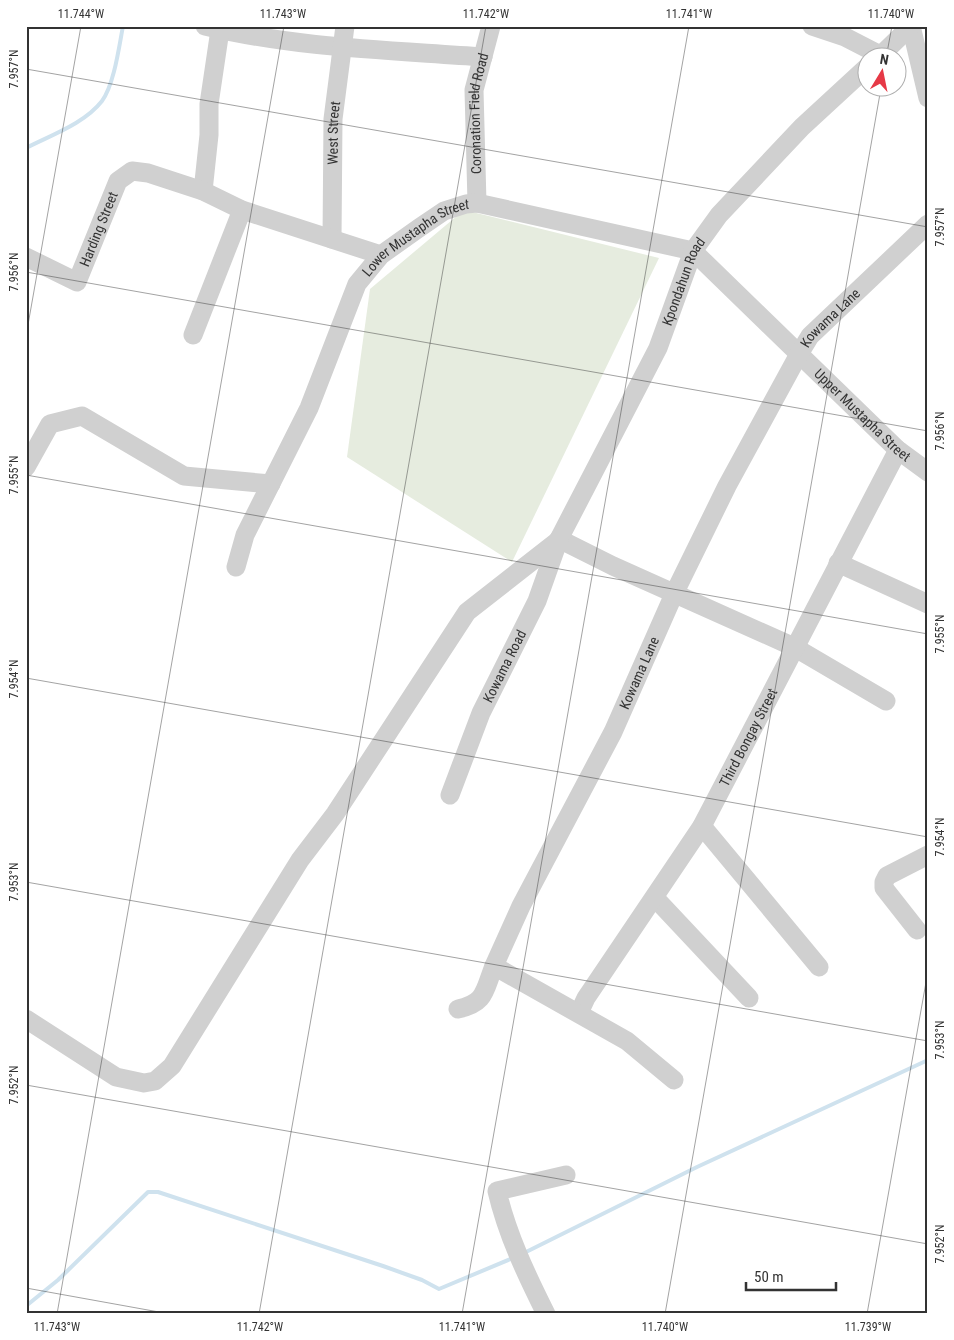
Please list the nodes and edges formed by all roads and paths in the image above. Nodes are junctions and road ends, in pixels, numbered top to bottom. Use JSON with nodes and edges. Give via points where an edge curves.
{"nodes":[{"id":1,"x":345,"y":26,"type":"edge"},
{"id":2,"x":491,"y":26,"type":"edge"},
{"id":3,"x":812,"y":26,"type":"edge"},
{"id":4,"x":911,"y":26,"type":"edge"},
{"id":5,"x":212,"y":28,"type":"edge"},
{"id":6,"x":343,"y":47,"type":"junction"},
{"id":7,"x":868,"y":48,"type":"edge"},
{"id":8,"x":891,"y":48,"type":"edge"},
{"id":9,"x":483,"y":57,"type":"junction"},
{"id":10,"x":924,"y":61,"type":"edge"},
{"id":11,"x":856,"y":80,"type":"edge"},
{"id":12,"x":928,"y":98,"type":"edge"},
{"id":13,"x":203,"y":191,"type":"junction"},
{"id":14,"x":477,"y":203,"type":"junction"},
{"id":15,"x":242,"y":210,"type":"junction"},
{"id":16,"x":928,"y":224,"type":"edge"},
{"id":17,"x":332,"y":239,"type":"junction"},
{"id":18,"x":693,"y":251,"type":"junction"},
{"id":19,"x":381,"y":255,"type":"junction"},
{"id":20,"x":26,"y":257,"type":"edge"},
{"id":21,"x":193,"y":335,"type":"dead end"},
{"id":22,"x":799,"y":354,"type":"junction"},
{"id":23,"x":898,"y":450,"type":"junction"},
{"id":24,"x":26,"y":467,"type":"edge"},
{"id":25,"x":928,"y":472,"type":"edge"},
{"id":26,"x":271,"y":484,"type":"junction"},
{"id":27,"x":560,"y":539,"type":"junction"},
{"id":28,"x":838,"y":563,"type":"junction"},
{"id":29,"x":236,"y":567,"type":"dead end"},
{"id":30,"x":674,"y":594,"type":"junction"},
{"id":31,"x":928,"y":604,"type":"edge"},
{"id":32,"x":794,"y":647,"type":"junction"},
{"id":33,"x":886,"y":701,"type":"dead end"},
{"id":34,"x":450,"y":795,"type":"dead end"},
{"id":35,"x":702,"y":826,"type":"junction"},
{"id":36,"x":928,"y":855,"type":"edge"},
{"id":37,"x":656,"y":899,"type":"junction"},
{"id":38,"x":917,"y":930,"type":"dead end"},
{"id":39,"x":494,"y":966,"type":"junction"},
{"id":40,"x":819,"y":967,"type":"dead end"},
{"id":41,"x":749,"y":998,"type":"dead end"},
{"id":42,"x":458,"y":1009,"type":"dead end"},
{"id":43,"x":579,"y":1013,"type":"junction"},
{"id":44,"x":26,"y":1019,"type":"edge"},
{"id":45,"x":674,"y":1080,"type":"dead end"},
{"id":46,"x":566,"y":1175,"type":"dead end"},
{"id":47,"x":546,"y":1314,"type":"edge"}],
"edges":[{"from":1,"to":6,"type":"street","name":"West Street"},
{"from":2,"to":9,"type":"street","name":"Coronation Field Road"},
{"from":3,"to":7,"type":"street"},
{"from":4,"to":8,"type":"street","name":"Kpondahun Road"},
{"from":4,"to":10,"type":"street"},
{"from":5,"to":6,"type":"street","via":[[260,38]]},
{"from":5,"to":13,"type":"street","via":[[209,135]]},
{"from":6,"to":9,"type":"street"},
{"from":6,"to":17,"type":"street","name":"West Street","via":[[333,119]]},
{"from":9,"to":14,"type":"street","name":"Coronation Field Road","via":[[474,90]]},
{"from":10,"to":12,"type":"street"},
{"from":11,"to":18,"type":"street","name":"Kpondahun Road","via":[[802,127],[719,215]]},
{"from":13,"to":15,"type":"street","name":"Harding Street"},
{"from":13,"to":20,"type":"street","name":"Harding Street","via":[[132,171],[118,181],[77,282]]},
{"from":14,"to":18,"type":"street","name":"Lower Mustapha Street"},
{"from":14,"to":19,"type":"street","name":"Lower Mustapha Street","via":[[444,211]]},
{"from":15,"to":17,"type":"street","name":"Harding Street"},
{"from":15,"to":21,"type":"street"},
{"from":16,"to":22,"type":"street","name":"Kowama Lane","via":[[810,336]]},
{"from":17,"to":19,"type":"street","name":"Harding Street"},
{"from":18,"to":22,"type":"street","name":"Upper Mustapha Street"},
{"from":18,"to":27,"type":"street","name":"Kpondahun Road","via":[[658,348]]},
{"from":19,"to":26,"type":"street","name":"Lower Mustapha Street","via":[[357,284],[309,408]]},
{"from":22,"to":23,"type":"street","name":"Upper Mustapha Street"},
{"from":22,"to":30,"type":"street","name":"Kowama Lane","via":[[731,478]]},
{"from":23,"to":25,"type":"street","name":"Upper Mustapha Street"},
{"from":23,"to":28,"type":"street","name":"Third Bongay Street"},
{"from":24,"to":26,"type":"street","via":[[50,424],[82,416],[184,476]]},
{"from":26,"to":29,"type":"street","name":"Lower Mustapha Street","via":[[245,535]]},
{"from":27,"to":30,"type":"street"},
{"from":27,"to":34,"type":"street","name":"Kowama Road","via":[[537,600],[481,713]]},
{"from":27,"to":44,"type":"street","via":[[467,612],[335,814],[300,860],[172,1066],[156,1081],[144,1083],[116,1077]]},
{"from":28,"to":31,"type":"street"},
{"from":28,"to":32,"type":"street","name":"Third Bongay Street"},
{"from":30,"to":32,"type":"street"},
{"from":30,"to":39,"type":"street","name":"Kowama Lane","via":[[613,732],[521,906]]},
{"from":32,"to":33,"type":"street"},
{"from":32,"to":35,"type":"street","name":"Third Bongay Street"},
{"from":35,"to":37,"type":"street","name":"Third Bongay Street"},
{"from":35,"to":40,"type":"street"},
{"from":36,"to":38,"type":"street","via":[[887,876],[884,882],[884,888]]},
{"from":37,"to":41,"type":"street"},
{"from":37,"to":43,"type":"street","name":"Third Bongay Street","via":[[586,998]]},
{"from":39,"to":42,"type":"street","name":"Kowama Lane","via":[[480,1001]]},
{"from":39,"to":43,"type":"street"},
{"from":43,"to":45,"type":"street","via":[[627,1041]]},
{"from":46,"to":47,"type":"street","via":[[497,1191],[502,1215]]}]}
